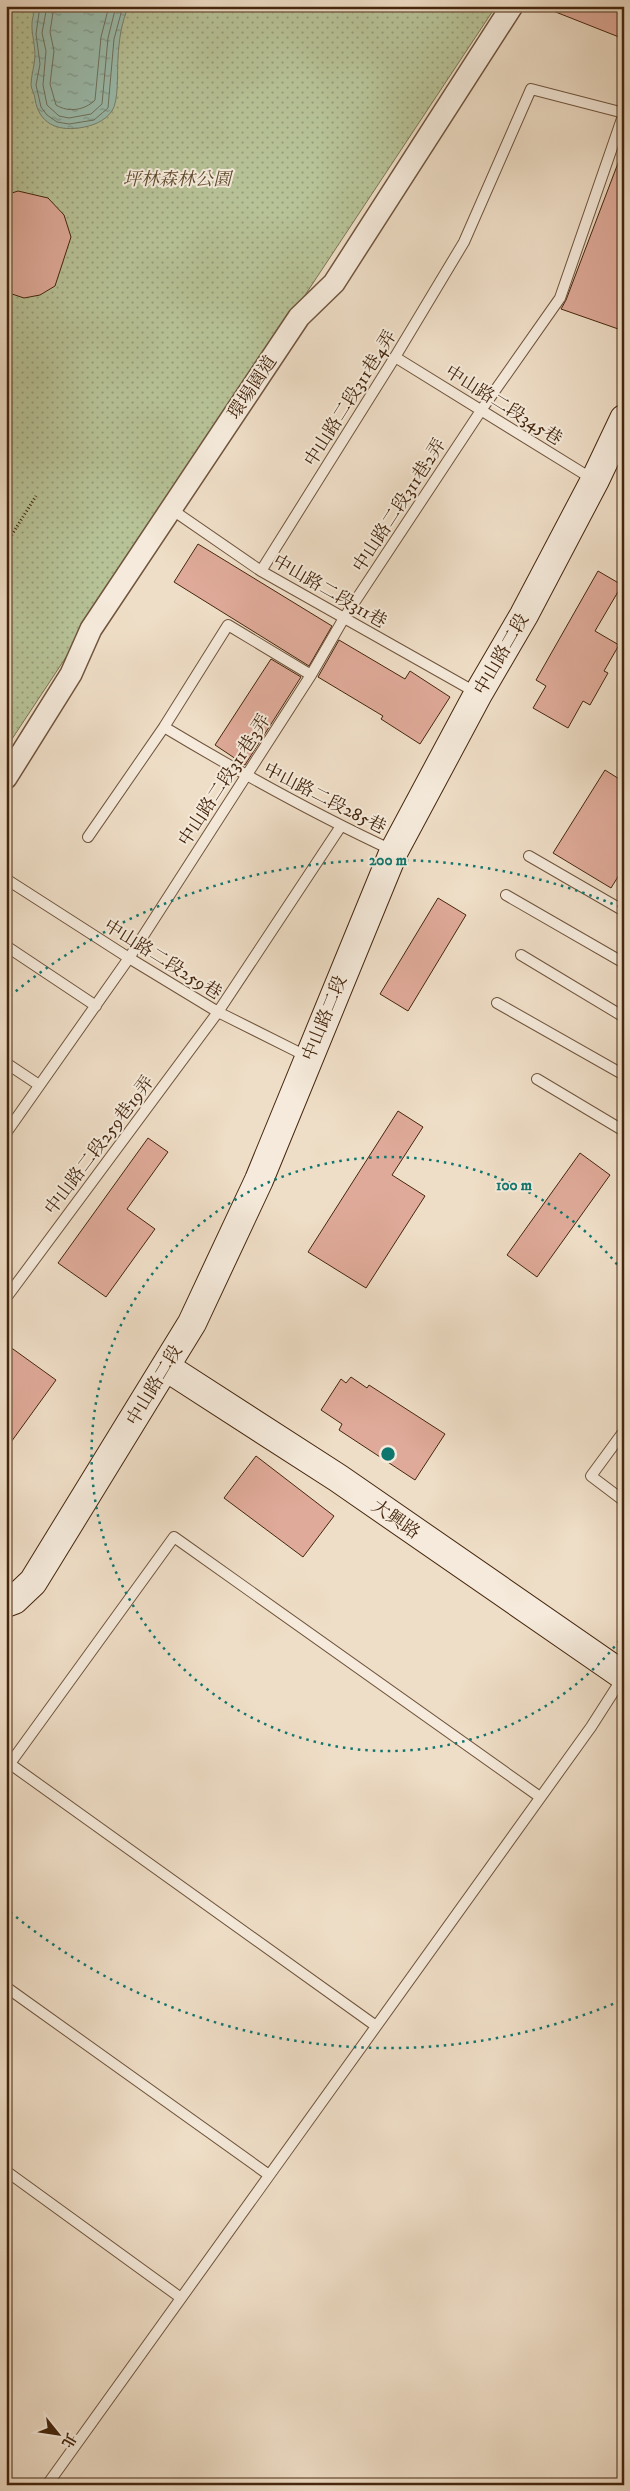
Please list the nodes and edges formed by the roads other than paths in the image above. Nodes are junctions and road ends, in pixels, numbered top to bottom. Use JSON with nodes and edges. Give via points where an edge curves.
{"nodes":[{"id":1,"x":512,"y":6,"type":"edge"},
{"id":2,"x":624,"y":113,"type":"edge"},
{"id":3,"x":395,"y":357,"type":"junction"},
{"id":4,"x":482,"y":409,"type":"junction"},
{"id":5,"x":624,"y":419,"type":"edge"},
{"id":6,"x":595,"y":480,"type":"junction"},
{"id":7,"x":171,"y":509,"type":"junction"},
{"id":8,"x":261,"y":571,"type":"junction"},
{"id":9,"x":344,"y":618,"type":"junction"},
{"id":10,"x":311,"y":675,"type":"junction"},
{"id":11,"x":478,"y":694,"type":"junction"},
{"id":12,"x":164,"y":727,"type":"junction"},
{"id":13,"x":246,"y":776,"type":"junction"},
{"id":14,"x":6,"y":778,"type":"edge"},
{"id":15,"x":341,"y":826,"type":"junction"},
{"id":16,"x":88,"y":837,"type":"dead end"},
{"id":17,"x":394,"y":850,"type":"junction"},
{"id":18,"x":529,"y":856,"type":"dead end"},
{"id":19,"x":6,"y":879,"type":"edge"},
{"id":20,"x":506,"y":895,"type":"dead end"},
{"id":21,"x":624,"y":911,"type":"edge"},
{"id":22,"x":6,"y":946,"type":"edge"},
{"id":23,"x":521,"y":955,"type":"dead end"},
{"id":24,"x":129,"y":958,"type":"junction"},
{"id":25,"x":624,"y":963,"type":"edge"},
{"id":26,"x":496,"y":1003,"type":"dead end"},
{"id":27,"x":96,"y":1006,"type":"junction"},
{"id":28,"x":218,"y":1012,"type":"junction"},
{"id":29,"x":624,"y":1017,"type":"edge"},
{"id":30,"x":308,"y":1057,"type":"junction"},
{"id":31,"x":6,"y":1063,"type":"edge"},
{"id":32,"x":624,"y":1075,"type":"edge"},
{"id":33,"x":537,"y":1079,"type":"dead end"},
{"id":34,"x":39,"y":1084,"type":"junction"},
{"id":35,"x":624,"y":1131,"type":"edge"},
{"id":36,"x":6,"y":1133,"type":"edge"},
{"id":37,"x":6,"y":1298,"type":"edge"},
{"id":38,"x":166,"y":1367,"type":"junction"},
{"id":39,"x":624,"y":1431,"type":"edge"},
{"id":40,"x":624,"y":1501,"type":"edge"},
{"id":41,"x":6,"y":1603,"type":"edge"},
{"id":42,"x":624,"y":1676,"type":"edge"},
{"id":43,"x":8,"y":1765,"type":"edge"},
{"id":44,"x":540,"y":1797,"type":"junction"},
{"id":45,"x":6,"y":1987,"type":"edge"},
{"id":46,"x":376,"y":2026,"type":"junction"},
{"id":47,"x":6,"y":2171,"type":"edge"},
{"id":48,"x":269,"y":2175,"type":"junction"},
{"id":49,"x":181,"y":2298,"type":"junction"},
{"id":50,"x":47,"y":2485,"type":"edge"}],
"edges":[{"from":1,"to":7,"type":"street","name":"環場園道","via":[[334,283],[299,317]]},
{"from":2,"to":3,"type":"lane","name":"中山路二段311巷4弄","via":[[531,89],[464,242]]},
{"from":2,"to":4,"type":"lane","name":"中山路二段311巷2弄","via":[[560,298]]},
{"from":3,"to":4,"type":"lane","name":"中山路二段345巷"},
{"from":3,"to":8,"type":"lane","name":"中山路二段311巷4弄"},
{"from":4,"to":6,"type":"lane","name":"中山路二段345巷"},
{"from":4,"to":9,"type":"lane","name":"中山路二段311巷2弄"},
{"from":5,"to":6,"type":"street","name":"中山路二段"},
{"from":6,"to":11,"type":"street","name":"中山路二段"},
{"from":7,"to":8,"type":"lane","name":"中山路二段311巷"},
{"from":7,"to":14,"type":"street","name":"環場園道","via":[[91,629],[70,674]]},
{"from":8,"to":9,"type":"lane","name":"中山路二段311巷"},
{"from":9,"to":10,"type":"lane","name":"中山路二段311巷3弄"},
{"from":9,"to":11,"type":"lane","name":"中山路二段311巷"},
{"from":10,"to":12,"type":"lane","via":[[228,625]]},
{"from":10,"to":13,"type":"lane","name":"中山路二段311巷3弄"},
{"from":11,"to":17,"type":"street","name":"中山路二段"},
{"from":12,"to":13,"type":"lane","name":"中山路二段285巷"},
{"from":12,"to":16,"type":"lane"},
{"from":13,"to":15,"type":"lane","name":"中山路二段285巷"},
{"from":13,"to":24,"type":"lane","name":"中山路二段311巷3弄"},
{"from":15,"to":17,"type":"lane","name":"中山路二段285巷"},
{"from":15,"to":28,"type":"lane","name":"中山路二段259巷19弄"},
{"from":17,"to":30,"type":"street","name":"中山路二段"},
{"from":18,"to":21,"type":"lane"},
{"from":19,"to":24,"type":"lane","name":"中山路二段259巷"},
{"from":20,"to":25,"type":"lane"},
{"from":22,"to":27,"type":"lane"},
{"from":23,"to":29,"type":"lane"},
{"from":24,"to":27,"type":"lane","name":"中山路二段311巷3弄"},
{"from":24,"to":28,"type":"lane","name":"中山路二段259巷"},
{"from":26,"to":32,"type":"lane"},
{"from":27,"to":34,"type":"lane","name":"中山路二段311巷3弄"},
{"from":28,"to":30,"type":"lane","name":"中山路二段259巷"},
{"from":28,"to":37,"type":"lane","name":"中山路二段259巷19弄"},
{"from":30,"to":38,"type":"street","name":"中山路二段","via":[[259,1180],[192,1323]]},
{"from":31,"to":34,"type":"lane"},
{"from":33,"to":35,"type":"lane"},
{"from":34,"to":36,"type":"lane","name":"中山路二段311巷3弄"},
{"from":38,"to":41,"type":"street","name":"中山路二段","via":[[32,1582],[14,1600]]},
{"from":38,"to":42,"type":"street","name":"大興路","via":[[338,1478]]},
{"from":39,"to":40,"type":"lane","via":[[591,1476]]},
{"from":42,"to":44,"type":"lane"},
{"from":43,"to":44,"type":"lane","via":[[174,1537]]},
{"from":43,"to":46,"type":"lane"},
{"from":44,"to":46,"type":"lane"},
{"from":45,"to":48,"type":"lane"},
{"from":46,"to":48,"type":"lane"},
{"from":47,"to":49,"type":"lane"},
{"from":48,"to":49,"type":"lane"},
{"from":49,"to":50,"type":"lane"}]}
